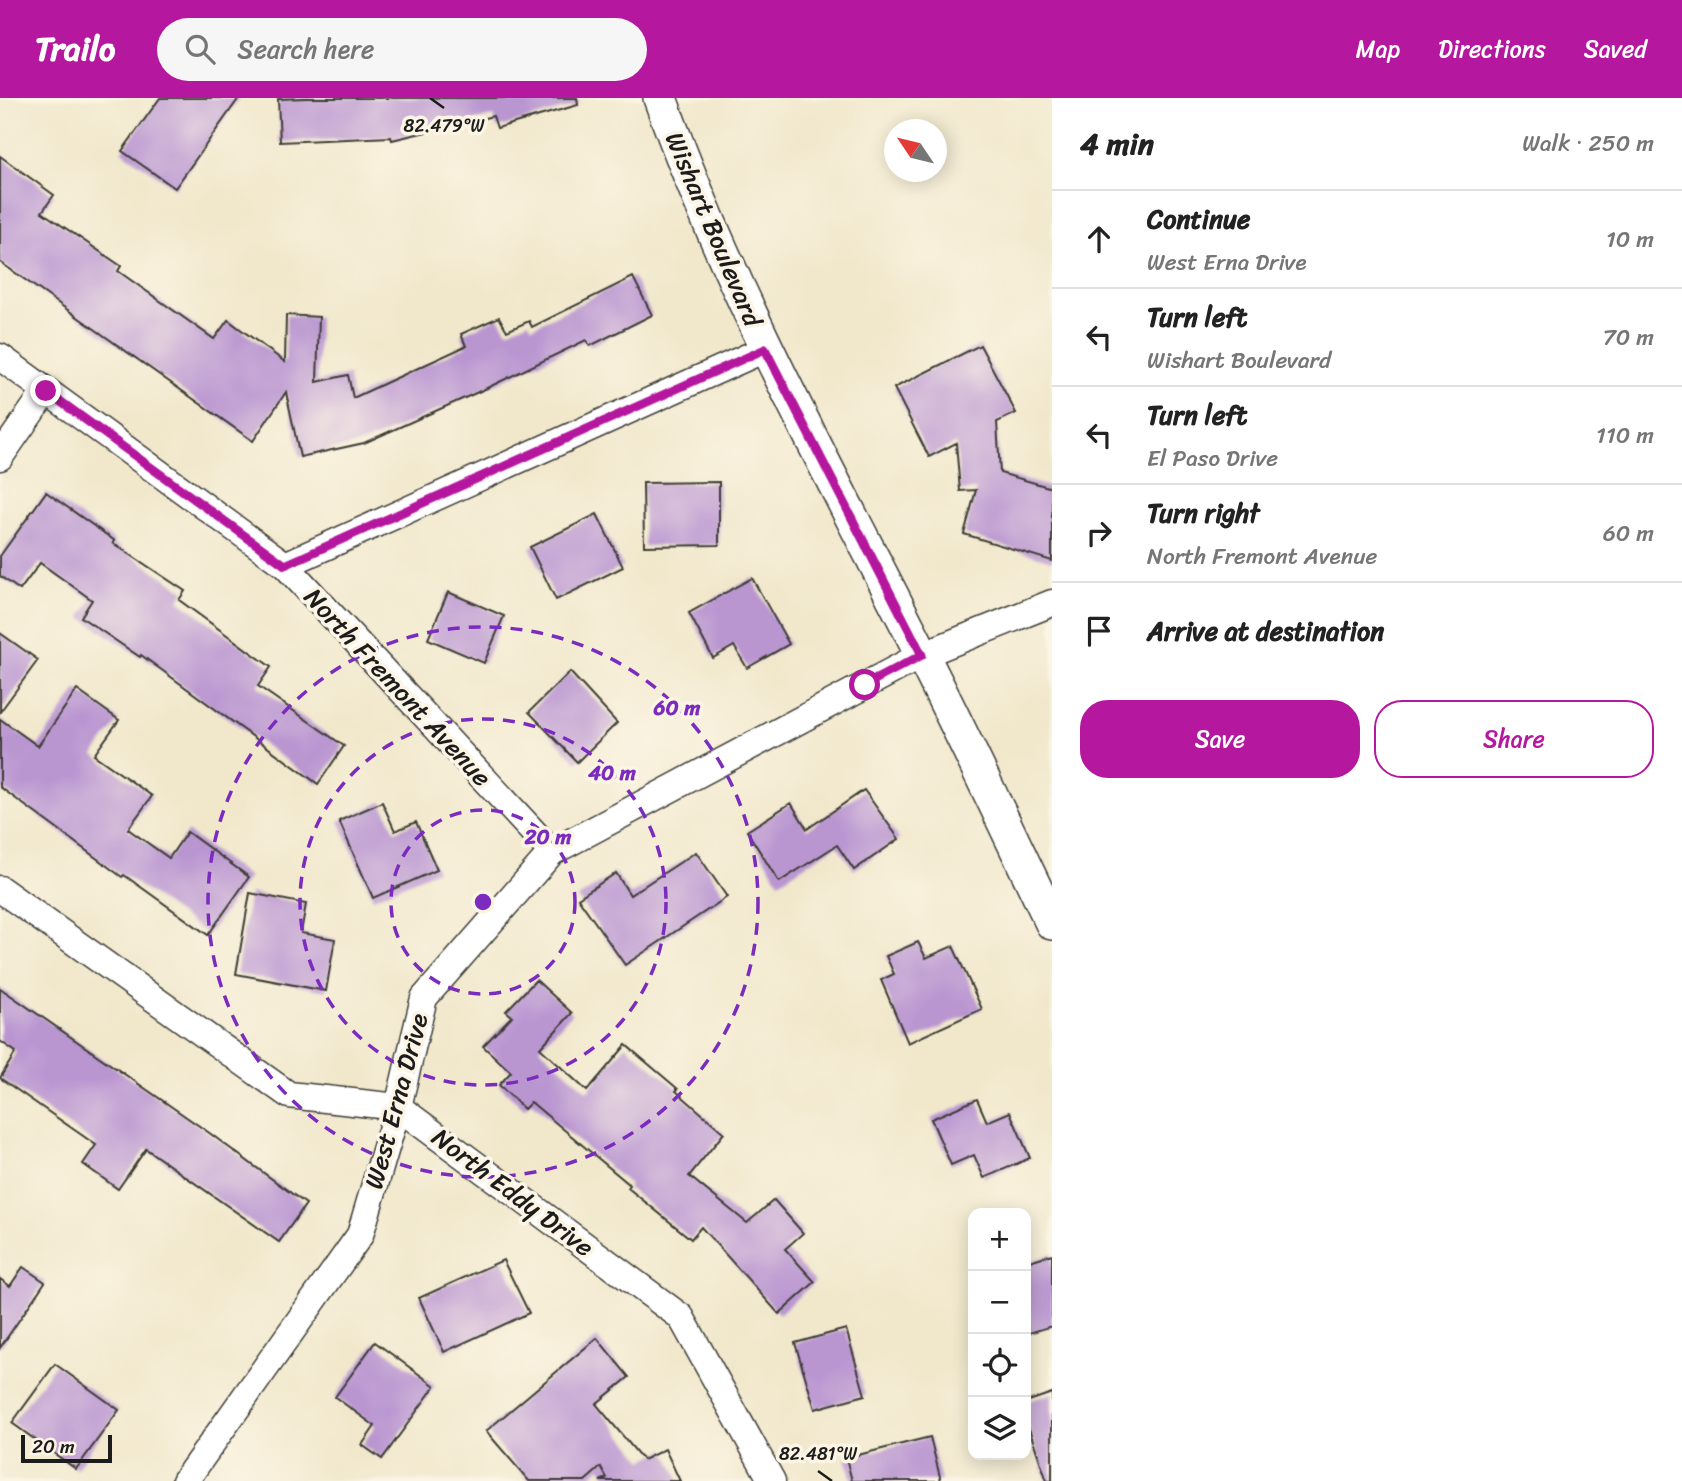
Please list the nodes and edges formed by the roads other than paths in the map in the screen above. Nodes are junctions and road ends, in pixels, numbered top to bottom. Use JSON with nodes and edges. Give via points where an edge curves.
{"nodes":[{"id":1,"x":660,"y":98,"type":"edge"},
{"id":2,"x":765,"y":349,"type":"junction"},
{"id":3,"x":0,"y":357,"type":"edge"},
{"id":4,"x":46,"y":391,"type":"junction"},
{"id":5,"x":0,"y":457,"type":"edge"},
{"id":6,"x":285,"y":565,"type":"junction"},
{"id":7,"x":1052,"y":603,"type":"edge"},
{"id":8,"x":922,"y":655,"type":"junction"},
{"id":9,"x":552,"y":852,"type":"junction"},
{"id":10,"x":0,"y":889,"type":"edge"},
{"id":11,"x":1052,"y":922,"type":"edge"},
{"id":12,"x":398,"y":1107,"type":"junction"},
{"id":13,"x":185,"y":1481,"type":"edge"},
{"id":14,"x":772,"y":1481,"type":"edge"}],
"edges":[{"from":1,"to":2,"type":"street","name":"Wishart Boulevard","via":[[683,163]]},
{"from":2,"to":6,"type":"street"},
{"from":2,"to":8,"type":"street","name":"Wishart Boulevard"},
{"from":3,"to":4,"type":"street","name":"North Fremont Avenue"},
{"from":4,"to":5,"type":"street"},
{"from":4,"to":6,"type":"street","name":"North Fremont Avenue"},
{"from":6,"to":9,"type":"street","name":"North Fremont Avenue"},
{"from":7,"to":8,"type":"street","name":"West Erna Drive"},
{"from":8,"to":9,"type":"street","name":"West Erna Drive"},
{"from":8,"to":11,"type":"street","name":"Wishart Boulevard"},
{"from":9,"to":12,"type":"street","name":"West Erna Drive","via":[[424,998]]},
{"from":10,"to":12,"type":"street","via":[[289,1095]]},
{"from":12,"to":13,"type":"street","name":"West Erna Drive","via":[[360,1235]]},
{"from":12,"to":14,"type":"street","name":"North Eddy Drive","via":[[681,1317]]}]}
